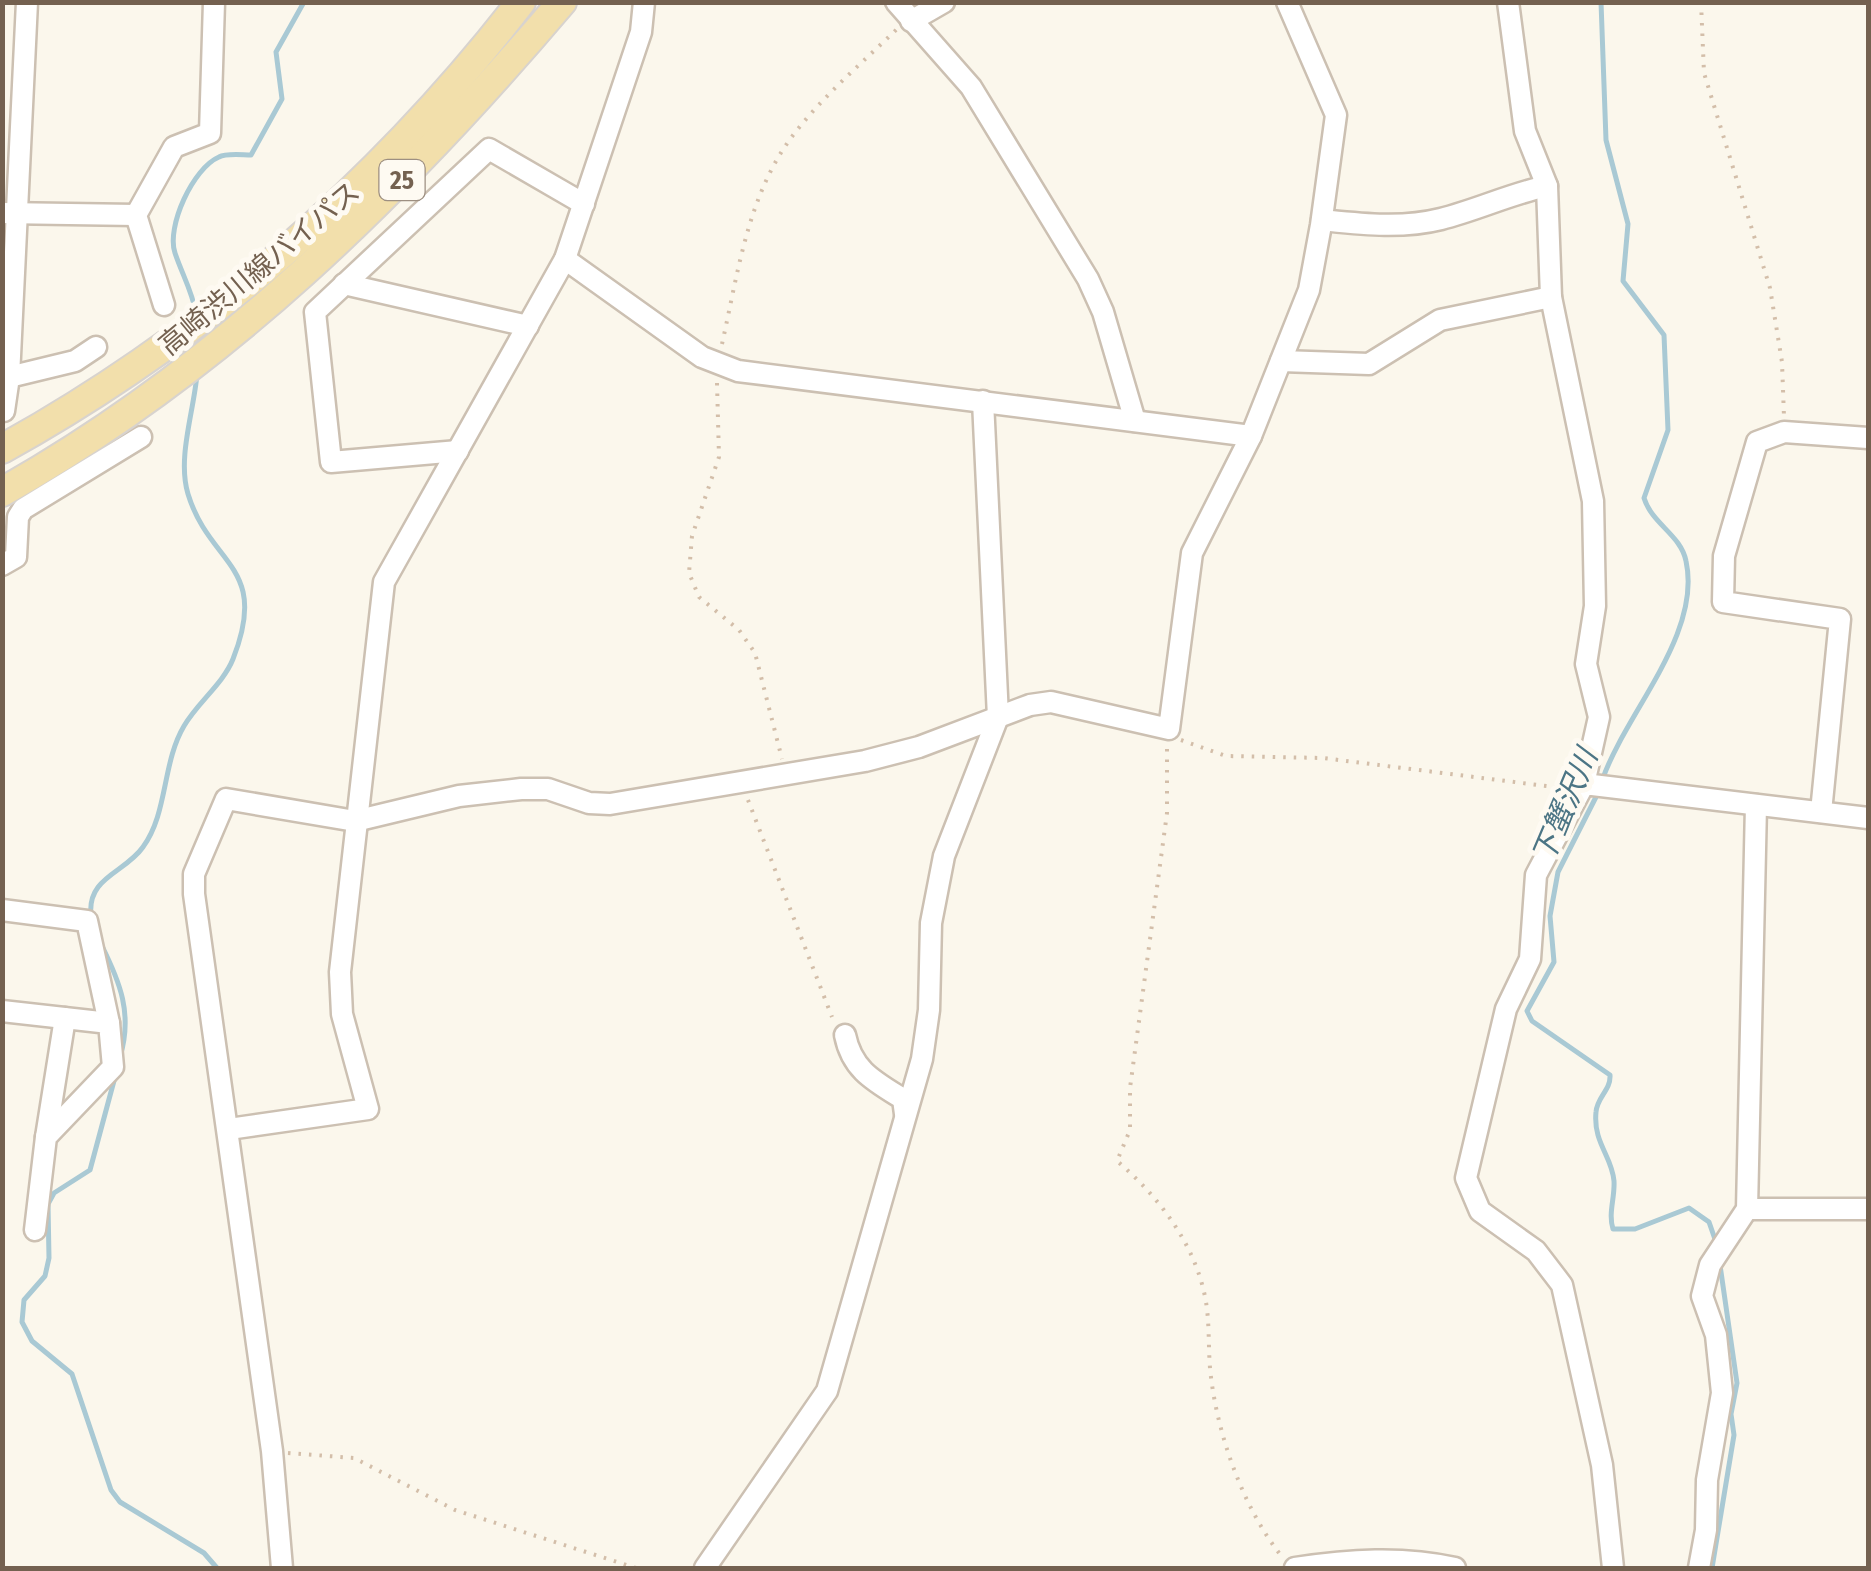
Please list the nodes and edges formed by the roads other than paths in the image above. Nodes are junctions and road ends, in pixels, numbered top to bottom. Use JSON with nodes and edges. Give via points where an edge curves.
{"nodes":[{"id":1,"x":27,"y":2,"type":"edge"},
{"id":2,"x":214,"y":2,"type":"edge"},
{"id":3,"x":522,"y":2,"type":"edge"},
{"id":4,"x":562,"y":2,"type":"edge"},
{"id":5,"x":644,"y":2,"type":"edge"},
{"id":6,"x":896,"y":2,"type":"edge"},
{"id":7,"x":944,"y":2,"type":"edge"},
{"id":8,"x":1287,"y":2,"type":"edge"},
{"id":9,"x":1508,"y":2,"type":"edge"},
{"id":10,"x":912,"y":21,"type":"junction"},
{"id":11,"x":1547,"y":186,"type":"junction"},
{"id":12,"x":584,"y":204,"type":"junction"},
{"id":13,"x":10,"y":213,"type":"edge"},
{"id":14,"x":136,"y":215,"type":"junction"},
{"id":15,"x":1322,"y":220,"type":"junction"},
{"id":16,"x":565,"y":259,"type":"junction"},
{"id":17,"x":344,"y":284,"type":"junction"},
{"id":18,"x":1552,"y":297,"type":"junction"},
{"id":19,"x":164,"y":305,"type":"dead end"},
{"id":20,"x":528,"y":326,"type":"junction"},
{"id":21,"x":96,"y":347,"type":"dead end"},
{"id":22,"x":1281,"y":361,"type":"junction"},
{"id":23,"x":6,"y":378,"type":"edge"},
{"id":24,"x":984,"y":400,"type":"junction"},
{"id":25,"x":4,"y":411,"type":"edge"},
{"id":26,"x":1135,"y":421,"type":"junction"},
{"id":27,"x":1251,"y":436,"type":"junction"},
{"id":28,"x":141,"y":437,"type":"dead end"},
{"id":29,"x":1868,"y":438,"type":"edge"},
{"id":30,"x":2,"y":449,"type":"edge"},
{"id":31,"x":458,"y":451,"type":"junction"},
{"id":32,"x":2,"y":492,"type":"edge"},
{"id":33,"x":2,"y":565,"type":"edge"},
{"id":34,"x":998,"y":717,"type":"junction"},
{"id":35,"x":1583,"y":787,"type":"junction"},
{"id":36,"x":1756,"y":805,"type":"junction"},
{"id":37,"x":1821,"y":812,"type":"junction"},
{"id":38,"x":1868,"y":818,"type":"edge"},
{"id":39,"x":355,"y":821,"type":"junction"},
{"id":40,"x":2,"y":910,"type":"edge"},
{"id":41,"x":2,"y":1011,"type":"edge"},
{"id":42,"x":65,"y":1018,"type":"junction"},
{"id":43,"x":109,"y":1023,"type":"junction"},
{"id":44,"x":845,"y":1034,"type":"dead end"},
{"id":45,"x":906,"y":1114,"type":"junction"},
{"id":46,"x":229,"y":1129,"type":"junction"},
{"id":47,"x":46,"y":1137,"type":"junction"},
{"id":48,"x":1868,"y":1209,"type":"edge"},
{"id":49,"x":1748,"y":1210,"type":"junction"},
{"id":50,"x":35,"y":1230,"type":"dead end"},
{"id":51,"x":282,"y":1568,"type":"edge"},
{"id":52,"x":705,"y":1568,"type":"edge"},
{"id":53,"x":1293,"y":1568,"type":"edge"},
{"id":54,"x":1455,"y":1568,"type":"edge"},
{"id":55,"x":1614,"y":1568,"type":"edge"},
{"id":56,"x":1699,"y":1568,"type":"edge"}],
"edges":[{"from":1,"to":13,"type":"street"},
{"from":2,"to":14,"type":"street","via":[[210,134],[174,147]]},
{"from":3,"to":30,"type":"main road","name":"高崎渋川線バイパス","number":"25","via":[[359,186],[221,305],[129,374]]},
{"from":4,"to":32,"type":"main road","name":"高崎渋川線バイパス","number":"25","via":[[457,126],[226,342],[140,406]]},
{"from":5,"to":12,"type":"street"},
{"from":6,"to":10,"type":"street"},
{"from":7,"to":10,"type":"street"},
{"from":8,"to":15,"type":"street","via":[[1336,115]]},
{"from":9,"to":11,"type":"street","via":[[1526,131]]},
{"from":10,"to":26,"type":"street","via":[[971,87],[1088,279]]},
{"from":11,"to":15,"type":"street","via":[[1440,219],[1382,226]]},
{"from":11,"to":18,"type":"street"},
{"from":12,"to":16,"type":"street"},
{"from":12,"to":17,"type":"street","via":[[489,150]]},
{"from":13,"to":14,"type":"street"},
{"from":13,"to":23,"type":"street"},
{"from":14,"to":19,"type":"street"},
{"from":15,"to":22,"type":"street","via":[[1309,290]]},
{"from":16,"to":20,"type":"street"},
{"from":16,"to":24,"type":"street","via":[[718,365]]},
{"from":17,"to":20,"type":"street"},
{"from":17,"to":31,"type":"street","via":[[315,312],[331,462]]},
{"from":18,"to":22,"type":"street","via":[[1440,320],[1369,364]]},
{"from":18,"to":35,"type":"street","via":[[1592,501],[1595,606],[1586,664],[1599,717]]},
{"from":20,"to":31,"type":"street"},
{"from":21,"to":23,"type":"street","via":[[75,361]]},
{"from":22,"to":27,"type":"street"},
{"from":23,"to":25,"type":"street"},
{"from":24,"to":26,"type":"street"},
{"from":24,"to":34,"type":"street"},
{"from":26,"to":27,"type":"street"},
{"from":27,"to":34,"type":"street","via":[[1192,553],[1169,729],[1051,702]]},
{"from":28,"to":33,"type":"street","via":[[23,509],[16,557]]},
{"from":29,"to":37,"type":"street","via":[[1784,432],[1757,442],[1724,556],[1724,602],[1840,619]]},
{"from":31,"to":39,"type":"street","via":[[384,582]]},
{"from":34,"to":39,"type":"street","via":[[920,748],[610,804],[521,789]]},
{"from":34,"to":45,"type":"street","via":[[944,856],[932,923],[926,1036]]},
{"from":35,"to":36,"type":"street"},
{"from":35,"to":55,"type":"street","via":[[1536,876],[1530,959],[1506,1009],[1466,1178],[1480,1211],[1536,1251],[1562,1286],[1602,1465]]},
{"from":36,"to":37,"type":"street"},
{"from":36,"to":49,"type":"street"},
{"from":37,"to":38,"type":"street"},
{"from":39,"to":46,"type":"street","via":[[340,972],[342,1014],[368,1110]]},
{"from":39,"to":46,"type":"street","via":[[226,798],[194,874]]},
{"from":40,"to":43,"type":"street","via":[[87,921]]},
{"from":41,"to":42,"type":"street"},
{"from":42,"to":43,"type":"street"},
{"from":42,"to":47,"type":"street"},
{"from":43,"to":47,"type":"street","via":[[112,1068]]},
{"from":44,"to":45,"type":"street","via":[[860,1071],[903,1099]]},
{"from":45,"to":52,"type":"street","via":[[827,1392]]},
{"from":46,"to":51,"type":"street"},
{"from":47,"to":50,"type":"street"},
{"from":48,"to":49,"type":"street"},
{"from":49,"to":56,"type":"street","via":[[1710,1264],[1702,1296],[1716,1335],[1722,1393]]},
{"from":53,"to":54,"type":"street","via":[[1348,1560]]}]}
